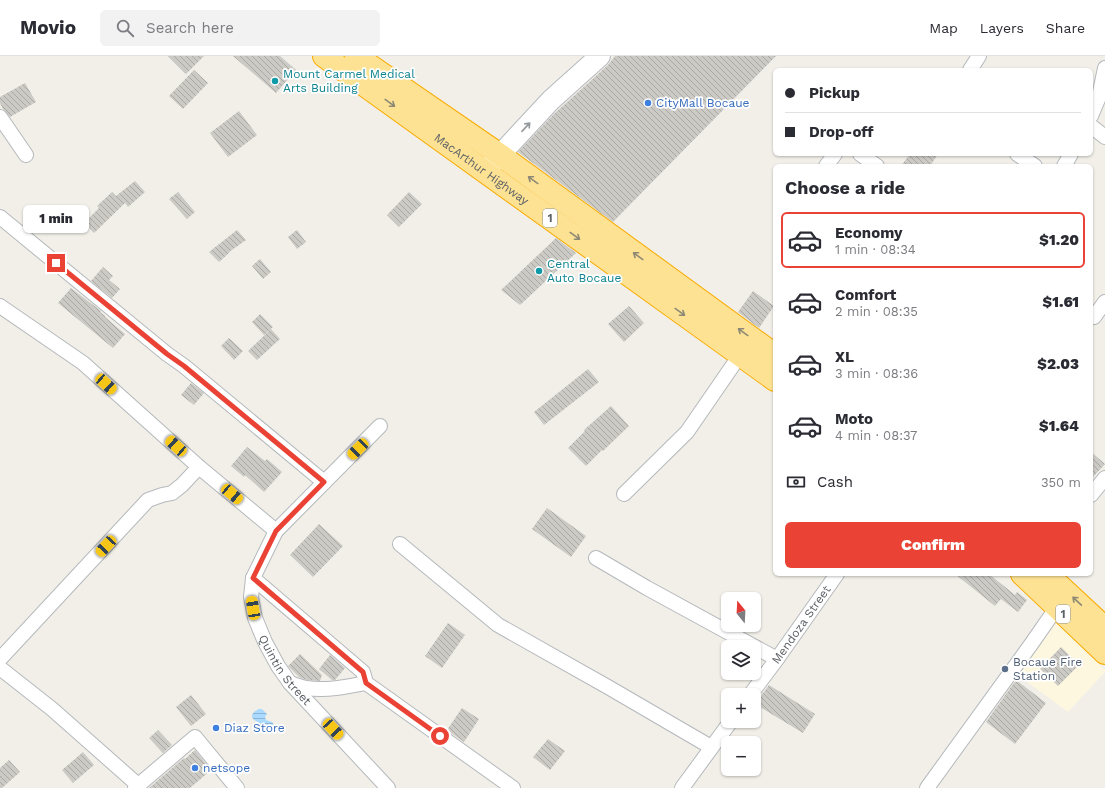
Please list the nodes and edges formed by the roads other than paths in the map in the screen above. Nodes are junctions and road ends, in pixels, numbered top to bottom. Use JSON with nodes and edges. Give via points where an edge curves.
{"nodes":[{"id":1,"x":324,"y":56,"type":"edge"},
{"id":2,"x":356,"y":56,"type":"edge"},
{"id":3,"x":580,"y":56,"type":"edge"},
{"id":4,"x":600,"y":56,"type":"edge"},
{"id":5,"x":979,"y":56,"type":"edge"},
{"id":6,"x":971,"y":68,"type":"edge"},
{"id":7,"x":1105,"y":68,"type":"edge"},
{"id":8,"x":1093,"y":111,"type":"edge"},
{"id":9,"x":0,"y":117,"type":"edge"},
{"id":10,"x":1093,"y":128,"type":"edge"},
{"id":11,"x":1105,"y":137,"type":"edge"},
{"id":12,"x":494,"y":152,"type":"junction"},
{"id":13,"x":26,"y":155,"type":"dead end"},
{"id":14,"x":863,"y":156,"type":"edge"},
{"id":15,"x":1021,"y":156,"type":"edge"},
{"id":16,"x":874,"y":164,"type":"edge"},
{"id":17,"x":1032,"y":164,"type":"edge"},
{"id":18,"x":479,"y":167,"type":"junction"},
{"id":19,"x":2,"y":224,"type":"edge"},
{"id":20,"x":1105,"y":302,"type":"edge"},
{"id":21,"x":0,"y":306,"type":"edge"},
{"id":22,"x":1094,"y":317,"type":"dead end"},
{"id":23,"x":773,"y":354,"type":"edge"},
{"id":24,"x":740,"y":355,"type":"junction"},
{"id":25,"x":773,"y":379,"type":"edge"},
{"id":26,"x":380,"y":426,"type":"dead end"},
{"id":27,"x":199,"y":467,"type":"junction"},
{"id":28,"x":1105,"y":478,"type":"edge"},
{"id":29,"x":324,"y":482,"type":"junction"},
{"id":30,"x":1093,"y":493,"type":"edge"},
{"id":31,"x":624,"y":494,"type":"dead end"},
{"id":32,"x":276,"y":531,"type":"junction"},
{"id":33,"x":400,"y":544,"type":"dead end"},
{"id":34,"x":596,"y":558,"type":"dead end"},
{"id":35,"x":836,"y":576,"type":"edge"},
{"id":36,"x":1025,"y":576,"type":"edge"},
{"id":37,"x":1049,"y":576,"type":"edge"},
{"id":38,"x":253,"y":578,"type":"junction"},
{"id":39,"x":1057,"y":608,"type":"junction"},
{"id":40,"x":1100,"y":627,"type":"edge"},
{"id":41,"x":1105,"y":653,"type":"edge"},
{"id":42,"x":0,"y":659,"type":"edge"},
{"id":43,"x":777,"y":659,"type":"junction"},
{"id":44,"x":0,"y":668,"type":"edge"},
{"id":45,"x":290,"y":683,"type":"junction"},
{"id":46,"x":366,"y":683,"type":"junction"},
{"id":47,"x":755,"y":688,"type":"edge"},
{"id":48,"x":725,"y":728,"type":"edge"},
{"id":49,"x":711,"y":746,"type":"junction"},
{"id":50,"x":137,"y":787,"type":"edge"},
{"id":51,"x":237,"y":788,"type":"edge"},
{"id":52,"x":388,"y":788,"type":"edge"},
{"id":53,"x":513,"y":788,"type":"edge"},
{"id":54,"x":682,"y":788,"type":"edge"},
{"id":55,"x":927,"y":788,"type":"edge"}],
"edges":[{"from":1,"to":18,"type":"highway","name":"MacArthur Highway","number":"1","one_way":true},
{"from":2,"to":12,"type":"highway","name":"MacArthur Highway","number":"1"},
{"from":3,"to":12,"type":"street","via":[[542,91]]},
{"from":12,"to":4,"type":"street","one_way":true},
{"from":5,"to":6,"type":"street"},
{"from":7,"to":8,"type":"street"},
{"from":9,"to":13,"type":"street"},
{"from":10,"to":11,"type":"street"},
{"from":12,"to":18,"type":"street"},
{"from":23,"to":12,"type":"highway","name":"MacArthur Highway","number":"1","one_way":true},
{"from":14,"to":16,"type":"street"},
{"from":15,"to":17,"type":"street"},
{"from":18,"to":24,"type":"highway","name":"MacArthur Highway","number":"1","one_way":true},
{"from":19,"to":29,"type":"street","via":[[190,371]]},
{"from":20,"to":22,"type":"street"},
{"from":21,"to":27,"type":"street","via":[[83,363]]},
{"from":24,"to":25,"type":"highway","name":"MacArthur Highway","number":"1"},
{"from":24,"to":31,"type":"street","via":[[687,432]]},
{"from":26,"to":29,"type":"street","name":"Quintin Street"},
{"from":27,"to":32,"type":"street"},
{"from":27,"to":42,"type":"street","via":[[172,493],[148,500]]},
{"from":28,"to":30,"type":"street"},
{"from":29,"to":32,"type":"street","name":"Quintin Street"},
{"from":32,"to":38,"type":"street","name":"Quintin Street"},
{"from":33,"to":49,"type":"street","via":[[498,625]]},
{"from":34,"to":43,"type":"street"},
{"from":35,"to":43,"type":"street","name":"Mendoza Street"},
{"from":36,"to":39,"type":"highway","number":"1"},
{"from":40,"to":37,"type":"highway","number":"1","one_way":true},
{"from":38,"to":45,"type":"street","name":"Quintin Street","via":[[251,597],[255,618],[265,642]]},
{"from":38,"to":46,"type":"street","via":[[363,672]]},
{"from":39,"to":40,"type":"highway","number":"1"},
{"from":39,"to":55,"type":"street"},
{"from":40,"to":41,"type":"highway","number":"1"},
{"from":43,"to":47,"type":"street","name":"Mendoza Street"},
{"from":44,"to":50,"type":"street","via":[[52,709]]},
{"from":45,"to":46,"type":"street","via":[[305,688],[324,689]]},
{"from":45,"to":52,"type":"street","name":"Quintin Street"},
{"from":46,"to":53,"type":"street"},
{"from":48,"to":49,"type":"street"},
{"from":49,"to":54,"type":"street"},
{"from":50,"to":51,"type":"street","via":[[196,737]]}]}
